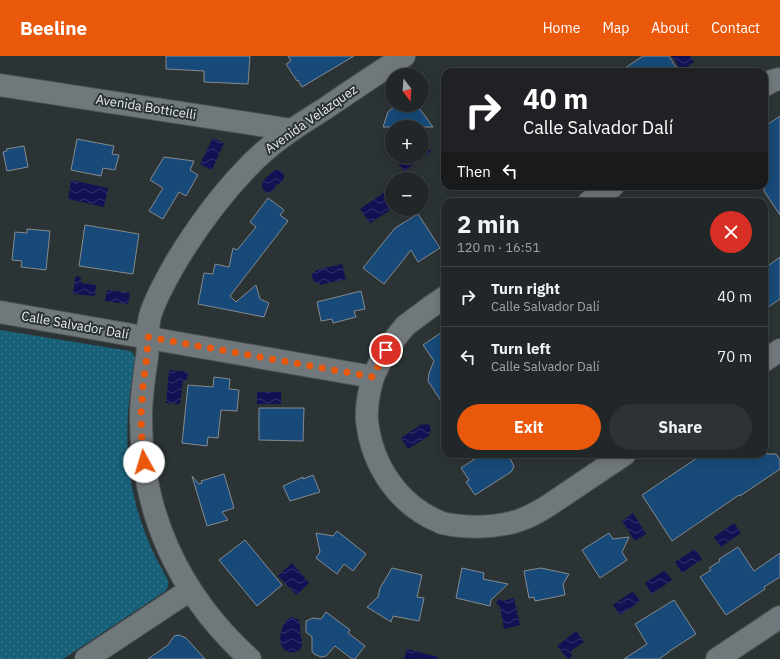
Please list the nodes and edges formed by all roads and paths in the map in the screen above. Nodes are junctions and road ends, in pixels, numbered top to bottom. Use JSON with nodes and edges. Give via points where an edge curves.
{"nodes":[{"id":1,"x":404,"y":56,"type":"edge"},
{"id":2,"x":780,"y":80,"type":"edge"},
{"id":3,"x":768,"y":84,"type":"edge"},
{"id":4,"x":0,"y":85,"type":"edge"},
{"id":5,"x":292,"y":130,"type":"junction"},
{"id":6,"x":607,"y":190,"type":"edge"},
{"id":7,"x":595,"y":198,"type":"edge"},
{"id":8,"x":441,"y":300,"type":"edge"},
{"id":9,"x":0,"y":312,"type":"edge"},
{"id":10,"x":148,"y":337,"type":"junction"},
{"id":11,"x":780,"y":350,"type":"edge"},
{"id":12,"x":768,"y":358,"type":"edge"},
{"id":13,"x":373,"y":377,"type":"junction"},
{"id":14,"x":619,"y":458,"type":"edge"},
{"id":15,"x":190,"y":590,"type":"junction"},
{"id":16,"x":780,"y":617,"type":"edge"},
{"id":17,"x":86,"y":659,"type":"edge"},
{"id":18,"x":250,"y":659,"type":"edge"},
{"id":19,"x":717,"y":659,"type":"edge"}],
"edges":[{"from":1,"to":5,"type":"street","name":"Avenida Velázquez"},
{"from":2,"to":3,"type":"street"},
{"from":4,"to":5,"type":"street","name":"Avenida Botticelli"},
{"from":5,"to":10,"type":"street","name":"Avenida Velázquez","via":[[246,169],[200,225],[166,279],[153,306]]},
{"from":6,"to":7,"type":"street"},
{"from":8,"to":13,"type":"street","via":[[405,326],[386,350]]},
{"from":9,"to":10,"type":"street","name":"Calle Salvador Dalí"},
{"from":10,"to":13,"type":"street","name":"Calle Salvador Dalí"},
{"from":10,"to":15,"type":"street","name":"Avenida Velázquez","via":[[141,416],[146,477],[162,536]]},
{"from":11,"to":12,"type":"street"},
{"from":13,"to":14,"type":"street","via":[[368,398],[367,420],[378,463],[389,482],[404,499],[441,523],[466,527],[491,526],[515,521],[538,512]]},
{"from":15,"to":17,"type":"street"},
{"from":15,"to":18,"type":"street","name":"Avenida Velázquez","via":[[235,646]]},
{"from":16,"to":19,"type":"street"}]}
